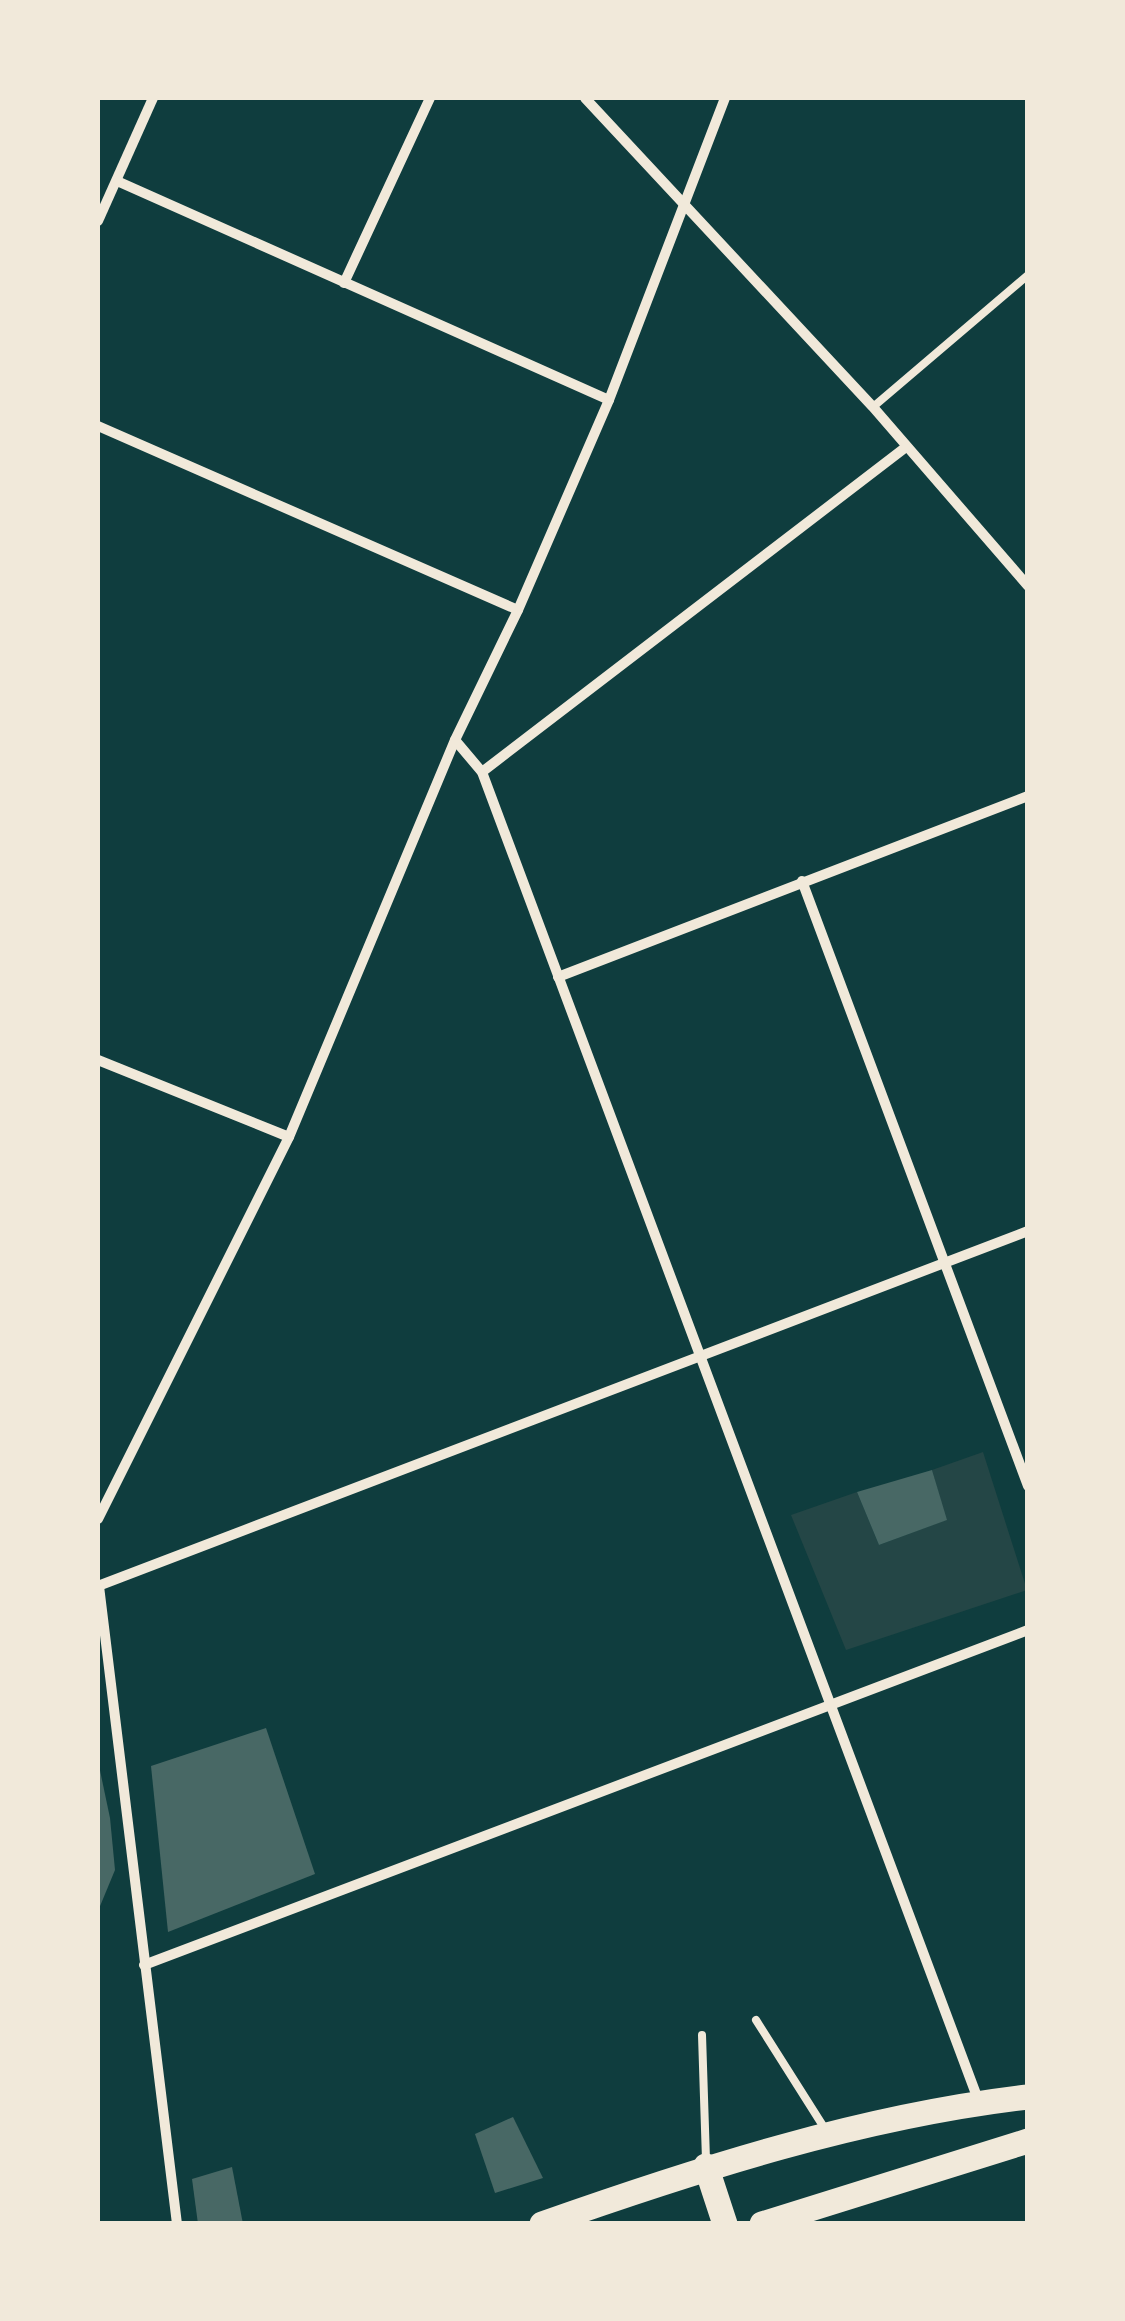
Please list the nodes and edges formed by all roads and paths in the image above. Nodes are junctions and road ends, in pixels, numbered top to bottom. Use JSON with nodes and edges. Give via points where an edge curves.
{"nodes":[{"id":1,"x":153,"y":98,"type":"edge"},
{"id":2,"x":430,"y":98,"type":"edge"},
{"id":3,"x":585,"y":98,"type":"edge"},
{"id":4,"x":726,"y":98,"type":"edge"},
{"id":5,"x":117,"y":180,"type":"junction"},
{"id":6,"x":681,"y":206,"type":"junction"},
{"id":7,"x":98,"y":221,"type":"edge"},
{"id":8,"x":1028,"y":276,"type":"edge"},
{"id":9,"x":344,"y":283,"type":"junction"},
{"id":10,"x":609,"y":400,"type":"junction"},
{"id":11,"x":873,"y":407,"type":"junction"},
{"id":12,"x":98,"y":426,"type":"edge"},
{"id":13,"x":906,"y":447,"type":"junction"},
{"id":14,"x":1028,"y":586,"type":"edge"},
{"id":15,"x":518,"y":610,"type":"junction"},
{"id":16,"x":455,"y":740,"type":"junction"},
{"id":17,"x":482,"y":772,"type":"junction"},
{"id":18,"x":1028,"y":796,"type":"edge"},
{"id":19,"x":802,"y":881,"type":"junction"},
{"id":20,"x":558,"y":977,"type":"junction"},
{"id":21,"x":98,"y":1060,"type":"edge"},
{"id":22,"x":289,"y":1137,"type":"junction"},
{"id":23,"x":1028,"y":1231,"type":"edge"},
{"id":24,"x":944,"y":1263,"type":"junction"},
{"id":25,"x":700,"y":1358,"type":"junction"},
{"id":26,"x":1028,"y":1486,"type":"edge"},
{"id":27,"x":98,"y":1519,"type":"edge"},
{"id":28,"x":98,"y":1586,"type":"edge"},
{"id":29,"x":1028,"y":1630,"type":"edge"},
{"id":30,"x":834,"y":1706,"type":"junction"},
{"id":31,"x":144,"y":1965,"type":"junction"},
{"id":32,"x":756,"y":2020,"type":"dead end"},
{"id":33,"x":702,"y":2035,"type":"dead end"},
{"id":34,"x":1028,"y":2097,"type":"edge"},
{"id":35,"x":979,"y":2102,"type":"junction"},
{"id":36,"x":830,"y":2137,"type":"junction"},
{"id":37,"x":1028,"y":2141,"type":"edge"},
{"id":38,"x":706,"y":2166,"type":"junction"},
{"id":39,"x":178,"y":2224,"type":"edge"},
{"id":40,"x":542,"y":2224,"type":"edge"},
{"id":41,"x":726,"y":2224,"type":"edge"},
{"id":42,"x":762,"y":2224,"type":"edge"}],
"edges":[{"from":1,"to":5,"type":"street"},
{"from":2,"to":9,"type":"street"},
{"from":3,"to":6,"type":"street"},
{"from":4,"to":6,"type":"street"},
{"from":5,"to":7,"type":"street"},
{"from":5,"to":9,"type":"street"},
{"from":6,"to":10,"type":"street"},
{"from":6,"to":11,"type":"street"},
{"from":8,"to":11,"type":"lane"},
{"from":9,"to":10,"type":"street"},
{"from":10,"to":15,"type":"street"},
{"from":11,"to":13,"type":"street"},
{"from":12,"to":15,"type":"street"},
{"from":13,"to":14,"type":"street"},
{"from":13,"to":17,"type":"street"},
{"from":15,"to":16,"type":"street"},
{"from":16,"to":17,"type":"street"},
{"from":16,"to":22,"type":"street"},
{"from":17,"to":20,"type":"street"},
{"from":18,"to":19,"type":"street"},
{"from":19,"to":20,"type":"street"},
{"from":19,"to":24,"type":"street"},
{"from":20,"to":25,"type":"street"},
{"from":21,"to":22,"type":"street"},
{"from":22,"to":27,"type":"street"},
{"from":23,"to":24,"type":"street"},
{"from":24,"to":25,"type":"street"},
{"from":24,"to":26,"type":"street"},
{"from":25,"to":28,"type":"street"},
{"from":25,"to":30,"type":"street"},
{"from":28,"to":31,"type":"street"},
{"from":29,"to":30,"type":"street"},
{"from":30,"to":31,"type":"street"},
{"from":30,"to":35,"type":"street"},
{"from":31,"to":39,"type":"street"},
{"from":32,"to":36,"type":"lane"},
{"from":33,"to":38,"type":"lane"},
{"from":34,"to":35,"type":"main road"},
{"from":35,"to":36,"type":"main road"},
{"from":36,"to":38,"type":"main road"},
{"from":37,"to":42,"type":"main road"},
{"from":38,"to":40,"type":"main road"},
{"from":38,"to":41,"type":"main road"}]}
